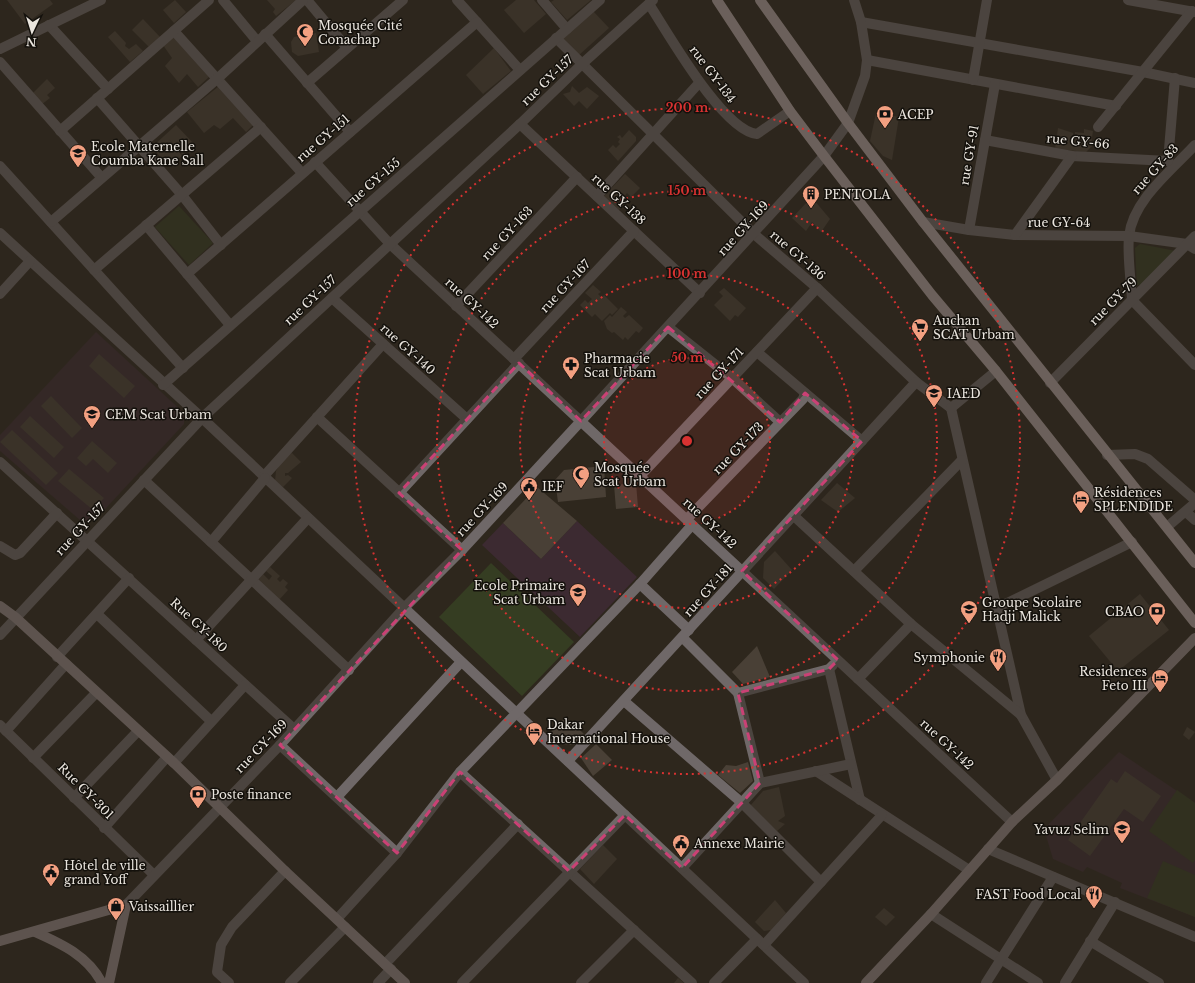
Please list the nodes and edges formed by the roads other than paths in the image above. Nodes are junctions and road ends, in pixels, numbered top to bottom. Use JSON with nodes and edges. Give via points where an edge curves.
{"nodes":[{"id":1,"x":101,"y":0,"type":"edge"},
{"id":2,"x":209,"y":0,"type":"edge"},
{"id":3,"x":223,"y":0,"type":"edge"},
{"id":4,"x":304,"y":0,"type":"edge"},
{"id":5,"x":307,"y":0,"type":"edge"},
{"id":6,"x":403,"y":0,"type":"edge"},
{"id":7,"x":457,"y":0,"type":"edge"},
{"id":8,"x":542,"y":0,"type":"edge"},
{"id":9,"x":600,"y":0,"type":"edge"},
{"id":10,"x":717,"y":0,"type":"edge"},
{"id":11,"x":760,"y":0,"type":"edge"},
{"id":12,"x":854,"y":0,"type":"edge"},
{"id":13,"x":987,"y":0,"type":"edge"},
{"id":14,"x":1128,"y":0,"type":"edge"},
{"id":15,"x":651,"y":2,"type":"edge"},
{"id":16,"x":1193,"y":12,"type":"edge"},
{"id":17,"x":477,"y":22,"type":"junction"},
{"id":18,"x":861,"y":22,"type":"junction"},
{"id":19,"x":49,"y":25,"type":"junction"},
{"id":20,"x":567,"y":29,"type":"junction"},
{"id":21,"x":174,"y":31,"type":"junction"},
{"id":22,"x":261,"y":38,"type":"junction"},
{"id":23,"x":556,"y":38,"type":"junction"},
{"id":24,"x":979,"y":43,"type":"junction"},
{"id":25,"x":347,"y":48,"type":"junction"},
{"id":26,"x":0,"y":49,"type":"edge"},
{"id":27,"x":868,"y":60,"type":"junction"},
{"id":28,"x":0,"y":62,"type":"edge"},
{"id":29,"x":582,"y":64,"type":"junction"},
{"id":30,"x":520,"y":70,"type":"junction"},
{"id":31,"x":1143,"y":72,"type":"junction"},
{"id":32,"x":1175,"y":78,"type":"junction"},
{"id":33,"x":217,"y":79,"type":"junction"},
{"id":34,"x":973,"y":80,"type":"junction"},
{"id":35,"x":307,"y":83,"type":"junction"},
{"id":36,"x":700,"y":83,"type":"junction"},
{"id":37,"x":1195,"y":83,"type":"edge"},
{"id":38,"x":994,"y":84,"type":"junction"},
{"id":39,"x":108,"y":88,"type":"junction"},
{"id":40,"x":97,"y":98,"type":"junction"},
{"id":41,"x":1116,"y":106,"type":"junction"},
{"id":42,"x":790,"y":111,"type":"junction"},
{"id":43,"x":848,"y":123,"type":"junction"},
{"id":44,"x":520,"y":124,"type":"junction"},
{"id":45,"x":261,"y":127,"type":"junction"},
{"id":46,"x":1098,"y":127,"type":"dead end"},
{"id":47,"x":60,"y":131,"type":"junction"},
{"id":48,"x":350,"y":132,"type":"junction"},
{"id":49,"x":652,"y":134,"type":"junction"},
{"id":50,"x":985,"y":140,"type":"junction"},
{"id":51,"x":1195,"y":145,"type":"edge"},
{"id":52,"x":138,"y":146,"type":"junction"},
{"id":53,"x":824,"y":156,"type":"junction"},
{"id":54,"x":1072,"y":156,"type":"junction"},
{"id":55,"x":315,"y":162,"type":"junction"},
{"id":56,"x":1172,"y":164,"type":"junction"},
{"id":57,"x":0,"y":166,"type":"edge"},
{"id":58,"x":302,"y":174,"type":"junction"},
{"id":59,"x":577,"y":177,"type":"junction"},
{"id":60,"x":101,"y":178,"type":"junction"},
{"id":61,"x":182,"y":195,"type":"junction"},
{"id":62,"x":597,"y":196,"type":"junction"},
{"id":63,"x":360,"y":211,"type":"junction"},
{"id":64,"x":51,"y":222,"type":"junction"},
{"id":65,"x":923,"y":222,"type":"junction"},
{"id":66,"x":146,"y":225,"type":"junction"},
{"id":67,"x":969,"y":230,"type":"junction"},
{"id":68,"x":634,"y":231,"type":"junction"},
{"id":69,"x":0,"y":234,"type":"edge"},
{"id":70,"x":754,"y":234,"type":"junction"},
{"id":71,"x":1014,"y":235,"type":"junction"},
{"id":72,"x":1129,"y":236,"type":"junction"},
{"id":73,"x":1195,"y":236,"type":"edge"},
{"id":74,"x":221,"y":244,"type":"junction"},
{"id":75,"x":390,"y":244,"type":"junction"},
{"id":76,"x":1191,"y":246,"type":"edge"},
{"id":77,"x":30,"y":261,"type":"junction"},
{"id":78,"x":94,"y":270,"type":"junction"},
{"id":79,"x":187,"y":274,"type":"junction"},
{"id":80,"x":817,"y":288,"type":"junction"},
{"id":81,"x":700,"y":293,"type":"junction"},
{"id":82,"x":0,"y":294,"type":"edge"},
{"id":83,"x":332,"y":298,"type":"junction"},
{"id":84,"x":1132,"y":300,"type":"junction"},
{"id":85,"x":456,"y":306,"type":"junction"},
{"id":86,"x":230,"y":325,"type":"junction"},
{"id":87,"x":668,"y":327,"type":"junction"},
{"id":88,"x":383,"y":344,"type":"junction"},
{"id":89,"x":757,"y":352,"type":"junction"},
{"id":90,"x":516,"y":361,"type":"junction"},
{"id":91,"x":1195,"y":365,"type":"edge"},
{"id":92,"x":182,"y":368,"type":"junction"},
{"id":93,"x":996,"y":371,"type":"junction"},
{"id":94,"x":732,"y":378,"type":"junction"},
{"id":95,"x":916,"y":382,"type":"junction"},
{"id":96,"x":1050,"y":383,"type":"junction"},
{"id":97,"x":163,"y":384,"type":"junction"},
{"id":98,"x":805,"y":393,"type":"junction"},
{"id":99,"x":951,"y":408,"type":"junction"},
{"id":100,"x":317,"y":417,"type":"junction"},
{"id":101,"x":202,"y":418,"type":"junction"},
{"id":102,"x":467,"y":419,"type":"junction"},
{"id":103,"x":581,"y":421,"type":"junction"},
{"id":104,"x":780,"y":422,"type":"junction"},
{"id":105,"x":862,"y":441,"type":"junction"},
{"id":106,"x":1108,"y":455,"type":"junction"},
{"id":107,"x":962,"y":460,"type":"junction"},
{"id":108,"x":0,"y":462,"type":"edge"},
{"id":109,"x":640,"y":476,"type":"junction"},
{"id":110,"x":264,"y":477,"type":"junction"},
{"id":111,"x":144,"y":480,"type":"junction"},
{"id":112,"x":399,"y":493,"type":"junction"},
{"id":113,"x":1195,"y":500,"type":"edge"},
{"id":114,"x":1195,"y":504,"type":"edge"},
{"id":115,"x":1186,"y":512,"type":"junction"},
{"id":116,"x":57,"y":513,"type":"junction"},
{"id":117,"x":794,"y":516,"type":"junction"},
{"id":118,"x":308,"y":518,"type":"junction"},
{"id":119,"x":1195,"y":520,"type":"edge"},
{"id":120,"x":690,"y":522,"type":"junction"},
{"id":121,"x":1167,"y":527,"type":"junction"},
{"id":122,"x":87,"y":540,"type":"junction"},
{"id":123,"x":211,"y":542,"type":"junction"},
{"id":124,"x":1132,"y":542,"type":"junction"},
{"id":125,"x":0,"y":546,"type":"edge"},
{"id":126,"x":462,"y":550,"type":"junction"},
{"id":127,"x":1195,"y":563,"type":"edge"},
{"id":128,"x":742,"y":571,"type":"junction"},
{"id":129,"x":854,"y":571,"type":"junction"},
{"id":130,"x":129,"y":578,"type":"junction"},
{"id":131,"x":252,"y":580,"type":"junction"},
{"id":132,"x":640,"y":584,"type":"junction"},
{"id":133,"x":0,"y":606,"type":"edge"},
{"id":134,"x":404,"y":608,"type":"junction"},
{"id":135,"x":997,"y":608,"type":"junction"},
{"id":136,"x":97,"y":614,"type":"junction"},
{"id":137,"x":15,"y":617,"type":"junction"},
{"id":138,"x":1195,"y":623,"type":"edge"},
{"id":139,"x":911,"y":624,"type":"junction"},
{"id":140,"x":0,"y":634,"type":"edge"},
{"id":141,"x":686,"y":634,"type":"junction"},
{"id":142,"x":1195,"y":638,"type":"edge"},
{"id":143,"x":196,"y":640,"type":"junction"},
{"id":144,"x":57,"y":657,"type":"junction"},
{"id":145,"x":838,"y":660,"type":"junction"},
{"id":146,"x":461,"y":662,"type":"junction"},
{"id":147,"x":66,"y":664,"type":"junction"},
{"id":148,"x":829,"y":669,"type":"junction"},
{"id":149,"x":349,"y":670,"type":"junction"},
{"id":150,"x":858,"y":679,"type":"junction"},
{"id":151,"x":245,"y":685,"type":"junction"},
{"id":152,"x":96,"y":693,"type":"junction"},
{"id":153,"x":738,"y":693,"type":"junction"},
{"id":154,"x":624,"y":701,"type":"junction"},
{"id":155,"x":515,"y":712,"type":"junction"},
{"id":156,"x":1021,"y":715,"type":"junction"},
{"id":157,"x":211,"y":721,"type":"junction"},
{"id":158,"x":3,"y":728,"type":"edge"},
{"id":159,"x":294,"y":729,"type":"junction"},
{"id":160,"x":138,"y":731,"type":"junction"},
{"id":161,"x":280,"y":745,"type":"junction"},
{"id":162,"x":33,"y":758,"type":"junction"},
{"id":163,"x":170,"y":760,"type":"junction"},
{"id":164,"x":568,"y":761,"type":"junction"},
{"id":165,"x":851,"y":764,"type":"junction"},
{"id":166,"x":816,"y":771,"type":"junction"},
{"id":167,"x":460,"y":772,"type":"junction"},
{"id":168,"x":1057,"y":780,"type":"junction"},
{"id":169,"x":760,"y":783,"type":"junction"},
{"id":170,"x":337,"y":797,"type":"junction"},
{"id":171,"x":74,"y":798,"type":"junction"},
{"id":172,"x":860,"y":800,"type":"junction"},
{"id":173,"x":742,"y":802,"type":"junction"},
{"id":174,"x":219,"y":807,"type":"junction"},
{"id":175,"x":625,"y":815,"type":"junction"},
{"id":176,"x":882,"y":815,"type":"junction"},
{"id":177,"x":1012,"y":822,"type":"junction"},
{"id":178,"x":518,"y":824,"type":"junction"},
{"id":179,"x":104,"y":828,"type":"junction"},
{"id":180,"x":988,"y":849,"type":"junction"},
{"id":181,"x":398,"y":853,"type":"junction"},
{"id":182,"x":682,"y":868,"type":"junction"},
{"id":183,"x":969,"y":870,"type":"junction"},
{"id":184,"x":285,"y":871,"type":"junction"},
{"id":185,"x":569,"y":871,"type":"junction"},
{"id":186,"x":154,"y":875,"type":"junction"},
{"id":187,"x":1053,"y":877,"type":"junction"},
{"id":188,"x":821,"y":882,"type":"junction"},
{"id":189,"x":1115,"y":902,"type":"junction"},
{"id":190,"x":126,"y":905,"type":"junction"},
{"id":191,"x":931,"y":914,"type":"junction"},
{"id":192,"x":337,"y":919,"type":"junction"},
{"id":193,"x":345,"y":927,"type":"junction"},
{"id":194,"x":634,"y":930,"type":"junction"},
{"id":195,"x":36,"y":932,"type":"junction"},
{"id":196,"x":1195,"y":937,"type":"edge"},
{"id":197,"x":0,"y":941,"type":"edge"},
{"id":198,"x":1090,"y":941,"type":"junction"},
{"id":199,"x":760,"y":942,"type":"junction"},
{"id":200,"x":1001,"y":959,"type":"junction"},
{"id":201,"x":388,"y":966,"type":"junction"},
{"id":202,"x":1145,"y":979,"type":"edge"},
{"id":203,"x":102,"y":983,"type":"edge"},
{"id":204,"x":109,"y":983,"type":"edge"},
{"id":205,"x":229,"y":983,"type":"edge"},
{"id":206,"x":290,"y":983,"type":"edge"},
{"id":207,"x":378,"y":983,"type":"edge"},
{"id":208,"x":405,"y":983,"type":"edge"},
{"id":209,"x":462,"y":983,"type":"edge"},
{"id":210,"x":581,"y":983,"type":"edge"},
{"id":211,"x":692,"y":983,"type":"edge"},
{"id":212,"x":714,"y":983,"type":"edge"},
{"id":213,"x":804,"y":983,"type":"edge"},
{"id":214,"x":866,"y":983,"type":"edge"},
{"id":215,"x":986,"y":983,"type":"edge"},
{"id":216,"x":1038,"y":983,"type":"edge"},
{"id":217,"x":1065,"y":983,"type":"edge"},
{"id":218,"x":1159,"y":983,"type":"edge"}],
"edges":[{"from":1,"to":19,"type":"street"},
{"from":2,"to":21,"type":"street"},
{"from":3,"to":22,"type":"street"},
{"from":4,"to":22,"type":"street"},
{"from":5,"to":25,"type":"street"},
{"from":6,"to":25,"type":"street"},
{"from":7,"to":17,"type":"street"},
{"from":8,"to":20,"type":"street"},
{"from":9,"to":20,"type":"street","name":"rue GY-155"},
{"from":10,"to":42,"type":"main road"},
{"from":11,"to":43,"type":"main road"},
{"from":12,"to":18,"type":"street"},
{"from":13,"to":24,"type":"street"},
{"from":14,"to":16,"type":"street"},
{"from":15,"to":29,"type":"street","name":"rue GY-157"},
{"from":15,"to":36,"type":"street","name":"rue GY-134"},
{"from":16,"to":31,"type":"street"},
{"from":17,"to":30,"type":"street"},
{"from":17,"to":48,"type":"street","name":"rue GY-151"},
{"from":18,"to":24,"type":"street"},
{"from":18,"to":27,"type":"street"},
{"from":19,"to":26,"type":"street"},
{"from":19,"to":39,"type":"street"},
{"from":20,"to":23,"type":"street","name":"rue GY-155"},
{"from":21,"to":33,"type":"street"},
{"from":21,"to":39,"type":"street"},
{"from":22,"to":33,"type":"street"},
{"from":22,"to":35,"type":"street"},
{"from":23,"to":29,"type":"street","name":"rue GY-136"},
{"from":23,"to":30,"type":"street","name":"rue GY-155"},
{"from":24,"to":31,"type":"street"},
{"from":24,"to":34,"type":"street"},
{"from":25,"to":35,"type":"street"},
{"from":27,"to":34,"type":"street"},
{"from":27,"to":43,"type":"street","name":"rue GY-169"},
{"from":28,"to":47,"type":"street"},
{"from":29,"to":44,"type":"street","name":"rue GY-157"},
{"from":29,"to":49,"type":"street","name":"rue GY-136"},
{"from":30,"to":63,"type":"street","name":"rue GY-155"},
{"from":31,"to":32,"type":"street"},
{"from":31,"to":41,"type":"street"},
{"from":32,"to":37,"type":"street"},
{"from":32,"to":56,"type":"street"},
{"from":33,"to":45,"type":"street"},
{"from":33,"to":52,"type":"street"},
{"from":34,"to":38,"type":"street"},
{"from":35,"to":48,"type":"street"},
{"from":36,"to":42,"type":"street","name":"rue GY-134","via":[[722,111],[753,134],[757,134]]},
{"from":36,"to":49,"type":"street"},
{"from":38,"to":41,"type":"street"},
{"from":38,"to":50,"type":"street","name":"rue GY-91"},
{"from":39,"to":40,"type":"street"},
{"from":40,"to":47,"type":"street"},
{"from":40,"to":52,"type":"street"},
{"from":41,"to":46,"type":"street"},
{"from":42,"to":53,"type":"main road"},
{"from":43,"to":53,"type":"street","name":"rue GY-169"},
{"from":43,"to":65,"type":"main road"},
{"from":44,"to":59,"type":"street","name":"rue GY-138"},
{"from":44,"to":75,"type":"street","name":"rue GY-157"},
{"from":45,"to":58,"type":"street"},
{"from":45,"to":61,"type":"street"},
{"from":47,"to":60,"type":"street"},
{"from":48,"to":55,"type":"street","name":"rue GY-151"},
{"from":49,"to":62,"type":"street"},
{"from":49,"to":70,"type":"street","name":"rue GY-136"},
{"from":50,"to":54,"type":"street","name":"rue GY-66"},
{"from":50,"to":67,"type":"street","name":"rue GY-91"},
{"from":51,"to":56,"type":"street","name":"rue GY-83"},
{"from":52,"to":60,"type":"street"},
{"from":52,"to":61,"type":"street"},
{"from":53,"to":70,"type":"street","name":"rue GY-169"},
{"from":53,"to":93,"type":"main road","via":[[932,295]]},
{"from":54,"to":56,"type":"street","name":"rue GY-66"},
{"from":54,"to":71,"type":"street"},
{"from":55,"to":58,"type":"street","name":"rue GY-151"},
{"from":55,"to":63,"type":"street","name":"rue GY-142"},
{"from":56,"to":72,"type":"street","name":"rue GY-83","via":[[1138,208]]},
{"from":57,"to":64,"type":"street"},
{"from":58,"to":74,"type":"street","name":"rue GY-151"},
{"from":59,"to":62,"type":"street","name":"rue GY-138"},
{"from":59,"to":85,"type":"street","name":"rue GY-163"},
{"from":60,"to":64,"type":"street"},
{"from":61,"to":66,"type":"street"},
{"from":61,"to":74,"type":"street"},
{"from":62,"to":68,"type":"street","name":"rue GY-138"},
{"from":63,"to":75,"type":"street","name":"rue GY-142"},
{"from":63,"to":86,"type":"street","name":"rue GY-155"},
{"from":64,"to":78,"type":"street"},
{"from":65,"to":67,"type":"street","name":"rue GY-64"},
{"from":65,"to":96,"type":"main road"},
{"from":66,"to":78,"type":"street"},
{"from":66,"to":79,"type":"street"},
{"from":67,"to":71,"type":"street","name":"rue GY-64"},
{"from":68,"to":81,"type":"street","name":"rue GY-138"},
{"from":68,"to":90,"type":"street","name":"rue GY-167"},
{"from":69,"to":77,"type":"street"},
{"from":70,"to":80,"type":"street","name":"rue GY-136"},
{"from":70,"to":81,"type":"street","name":"rue GY-169"},
{"from":71,"to":72,"type":"street","name":"rue GY-64"},
{"from":72,"to":76,"type":"street","name":"rue GY-64"},
{"from":72,"to":84,"type":"street"},
{"from":73,"to":76,"type":"street","name":"rue GY-79"},
{"from":74,"to":79,"type":"street","name":"rue GY-151"},
{"from":75,"to":83,"type":"street","name":"rue GY-157"},
{"from":75,"to":85,"type":"street","name":"rue GY-142"},
{"from":76,"to":84,"type":"street","name":"rue GY-79"},
{"from":77,"to":82,"type":"street"},
{"from":77,"to":97,"type":"street"},
{"from":78,"to":92,"type":"street"},
{"from":79,"to":86,"type":"street"},
{"from":80,"to":89,"type":"street","name":"rue GY-171"},
{"from":80,"to":95,"type":"street","name":"rue GY-136"},
{"from":81,"to":87,"type":"street","name":"rue GY-169"},
{"from":83,"to":88,"type":"street","name":"rue GY-140"},
{"from":83,"to":101,"type":"street","name":"rue GY-157"},
{"from":84,"to":91,"type":"street"},
{"from":84,"to":96,"type":"street","name":"rue GY-79"},
{"from":85,"to":90,"type":"street","name":"rue GY-142"},
{"from":86,"to":92,"type":"street","name":"rue GY-155"},
{"from":87,"to":94,"type":"street"},
{"from":87,"to":103,"type":"street","name":"rue GY-169"},
{"from":88,"to":100,"type":"street"},
{"from":88,"to":102,"type":"street","name":"rue GY-140"},
{"from":89,"to":94,"type":"street","name":"rue GY-171"},
{"from":89,"to":98,"type":"street"},
{"from":90,"to":102,"type":"street","name":"rue GY-167"},
{"from":90,"to":103,"type":"street","name":"rue GY-142"},
{"from":92,"to":97,"type":"street","name":"rue GY-155"},
{"from":93,"to":99,"type":"street"},
{"from":93,"to":124,"type":"main road"},
{"from":94,"to":104,"type":"street"},
{"from":94,"to":109,"type":"street","name":"rue GY-171"},
{"from":95,"to":99,"type":"street","name":"rue GY-136"},
{"from":95,"to":105,"type":"street","name":"rue GY-181"},
{"from":96,"to":106,"type":"main road"},
{"from":97,"to":101,"type":"street"},
{"from":98,"to":104,"type":"street","name":"rue GY-173","via":[[803,399]]},
{"from":98,"to":105,"type":"street"},
{"from":99,"to":107,"type":"street"},
{"from":100,"to":110,"type":"street"},
{"from":100,"to":112,"type":"street"},
{"from":101,"to":110,"type":"street"},
{"from":101,"to":111,"type":"street","name":"rue GY-157"},
{"from":102,"to":112,"type":"street","name":"rue GY-167"},
{"from":103,"to":109,"type":"street","name":"rue GY-142"},
{"from":103,"to":126,"type":"street","name":"rue GY-169"},
{"from":104,"to":120,"type":"street","name":"rue GY-173"},
{"from":105,"to":117,"type":"street","name":"rue GY-181"},
{"from":106,"to":113,"type":"street","via":[[1135,454],[1148,459]]},
{"from":106,"to":121,"type":"main road"},
{"from":107,"to":129,"type":"street"},
{"from":107,"to":135,"type":"street"},
{"from":108,"to":116,"type":"street","name":"Rue GY-180"},
{"from":109,"to":120,"type":"street","name":"rue GY-142"},
{"from":110,"to":118,"type":"street"},
{"from":110,"to":123,"type":"street"},
{"from":111,"to":122,"type":"street","name":"rue GY-157"},
{"from":111,"to":123,"type":"street"},
{"from":112,"to":126,"type":"street"},
{"from":114,"to":115,"type":"street"},
{"from":115,"to":119,"type":"street"},
{"from":115,"to":121,"type":"street"},
{"from":116,"to":122,"type":"street","name":"Rue GY-180"},
{"from":116,"to":125,"type":"street","via":[[20,553],[15,555]]},
{"from":117,"to":128,"type":"street","name":"rue GY-181"},
{"from":117,"to":129,"type":"street"},
{"from":118,"to":131,"type":"street"},
{"from":118,"to":134,"type":"street"},
{"from":120,"to":128,"type":"street","name":"rue GY-142"},
{"from":120,"to":132,"type":"street","name":"rue GY-173"},
{"from":121,"to":127,"type":"main road"},
{"from":122,"to":130,"type":"street","name":"Rue GY-180"},
{"from":122,"to":137,"type":"street","name":"rue GY-157"},
{"from":123,"to":131,"type":"street"},
{"from":124,"to":135,"type":"street"},
{"from":124,"to":138,"type":"main road"},
{"from":126,"to":134,"type":"street","name":"rue GY-169"},
{"from":128,"to":141,"type":"street","name":"rue GY-181"},
{"from":128,"to":145,"type":"street","name":"rue GY-142"},
{"from":129,"to":139,"type":"street"},
{"from":130,"to":136,"type":"street"},
{"from":130,"to":143,"type":"street","name":"Rue GY-180"},
{"from":131,"to":143,"type":"street"},
{"from":131,"to":149,"type":"street"},
{"from":132,"to":141,"type":"street"},
{"from":132,"to":155,"type":"street","name":"rue GY-173"},
{"from":133,"to":137,"type":"street"},
{"from":134,"to":146,"type":"street"},
{"from":134,"to":149,"type":"street","name":"rue GY-169"},
{"from":135,"to":156,"type":"street"},
{"from":136,"to":144,"type":"street"},
{"from":136,"to":157,"type":"street"},
{"from":137,"to":140,"type":"street","name":"rue GY-157"},
{"from":137,"to":144,"type":"street"},
{"from":139,"to":150,"type":"street"},
{"from":139,"to":156,"type":"street"},
{"from":141,"to":153,"type":"street"},
{"from":141,"to":154,"type":"street","name":"rue GY-181"},
{"from":142,"to":168,"type":"street"},
{"from":143,"to":151,"type":"street","name":"Rue GY-180"},
{"from":144,"to":147,"type":"street"},
{"from":145,"to":148,"type":"street"},
{"from":145,"to":150,"type":"street","name":"rue GY-142"},
{"from":146,"to":155,"type":"street"},
{"from":146,"to":170,"type":"street"},
{"from":147,"to":152,"type":"street"},
{"from":147,"to":158,"type":"street"},
{"from":148,"to":153,"type":"street"},
{"from":148,"to":165,"type":"street"},
{"from":149,"to":159,"type":"street","name":"rue GY-169"},
{"from":150,"to":177,"type":"street","name":"rue GY-142"},
{"from":151,"to":157,"type":"street"},
{"from":151,"to":159,"type":"street","name":"Rue GY-180"},
{"from":152,"to":160,"type":"street"},
{"from":152,"to":162,"type":"street"},
{"from":153,"to":169,"type":"street"},
{"from":154,"to":164,"type":"street","name":"rue GY-181"},
{"from":154,"to":173,"type":"street"},
{"from":155,"to":164,"type":"street"},
{"from":155,"to":167,"type":"street","name":"rue GY-173"},
{"from":156,"to":168,"type":"street"},
{"from":157,"to":163,"type":"street"},
{"from":158,"to":162,"type":"street","name":"Rue GY-301"},
{"from":159,"to":161,"type":"street","name":"rue GY-169"},
{"from":160,"to":163,"type":"street"},
{"from":160,"to":171,"type":"street"},
{"from":161,"to":170,"type":"street"},
{"from":161,"to":174,"type":"street","name":"rue GY-169"},
{"from":162,"to":171,"type":"street","name":"Rue GY-301"},
{"from":163,"to":174,"type":"street"},
{"from":163,"to":179,"type":"street"},
{"from":164,"to":175,"type":"street"},
{"from":165,"to":166,"type":"street"},
{"from":165,"to":172,"type":"street"},
{"from":166,"to":169,"type":"street"},
{"from":166,"to":172,"type":"street"},
{"from":167,"to":178,"type":"street"},
{"from":167,"to":181,"type":"street","name":"rue GY-173"},
{"from":168,"to":177,"type":"street"},
{"from":169,"to":173,"type":"street"},
{"from":170,"to":181,"type":"street"},
{"from":171,"to":179,"type":"street","name":"Rue GY-301"},
{"from":172,"to":176,"type":"street"},
{"from":173,"to":182,"type":"street"},
{"from":173,"to":188,"type":"street"},
{"from":174,"to":184,"type":"street"},
{"from":174,"to":186,"type":"street","name":"rue GY-169"},
{"from":175,"to":182,"type":"street"},
{"from":175,"to":185,"type":"street"},
{"from":176,"to":183,"type":"street"},
{"from":176,"to":188,"type":"street"},
{"from":177,"to":180,"type":"street"},
{"from":178,"to":185,"type":"street"},
{"from":178,"to":201,"type":"street"},
{"from":179,"to":186,"type":"street","name":"Rue GY-301"},
{"from":180,"to":183,"type":"street"},
{"from":180,"to":187,"type":"street"},
{"from":181,"to":192,"type":"street","name":"rue GY-173"},
{"from":182,"to":199,"type":"street"},
{"from":183,"to":191,"type":"street"},
{"from":184,"to":192,"type":"street"},
{"from":184,"to":205,"type":"street","via":[[232,927],[221,945],[217,972]]},
{"from":185,"to":194,"type":"street"},
{"from":185,"to":209,"type":"street"},
{"from":186,"to":190,"type":"street","name":"rue GY-169"},
{"from":187,"to":189,"type":"street"},
{"from":187,"to":200,"type":"street"},
{"from":188,"to":199,"type":"street"},
{"from":189,"to":196,"type":"street"},
{"from":189,"to":198,"type":"street"},
{"from":190,"to":195,"type":"street"},
{"from":190,"to":204,"type":"street"},
{"from":191,"to":200,"type":"street"},
{"from":191,"to":214,"type":"street"},
{"from":192,"to":193,"type":"street"},
{"from":193,"to":201,"type":"street"},
{"from":193,"to":206,"type":"street"},
{"from":194,"to":210,"type":"street"},
{"from":194,"to":211,"type":"street"},
{"from":195,"to":197,"type":"street"},
{"from":195,"to":203,"type":"street","via":[[82,957]]},
{"from":198,"to":202,"type":"street"},
{"from":198,"to":217,"type":"street"},
{"from":199,"to":212,"type":"street"},
{"from":199,"to":213,"type":"street"},
{"from":200,"to":215,"type":"street"},
{"from":200,"to":216,"type":"street"},
{"from":201,"to":207,"type":"street"},
{"from":201,"to":208,"type":"street"},
{"from":202,"to":218,"type":"street"}]}
